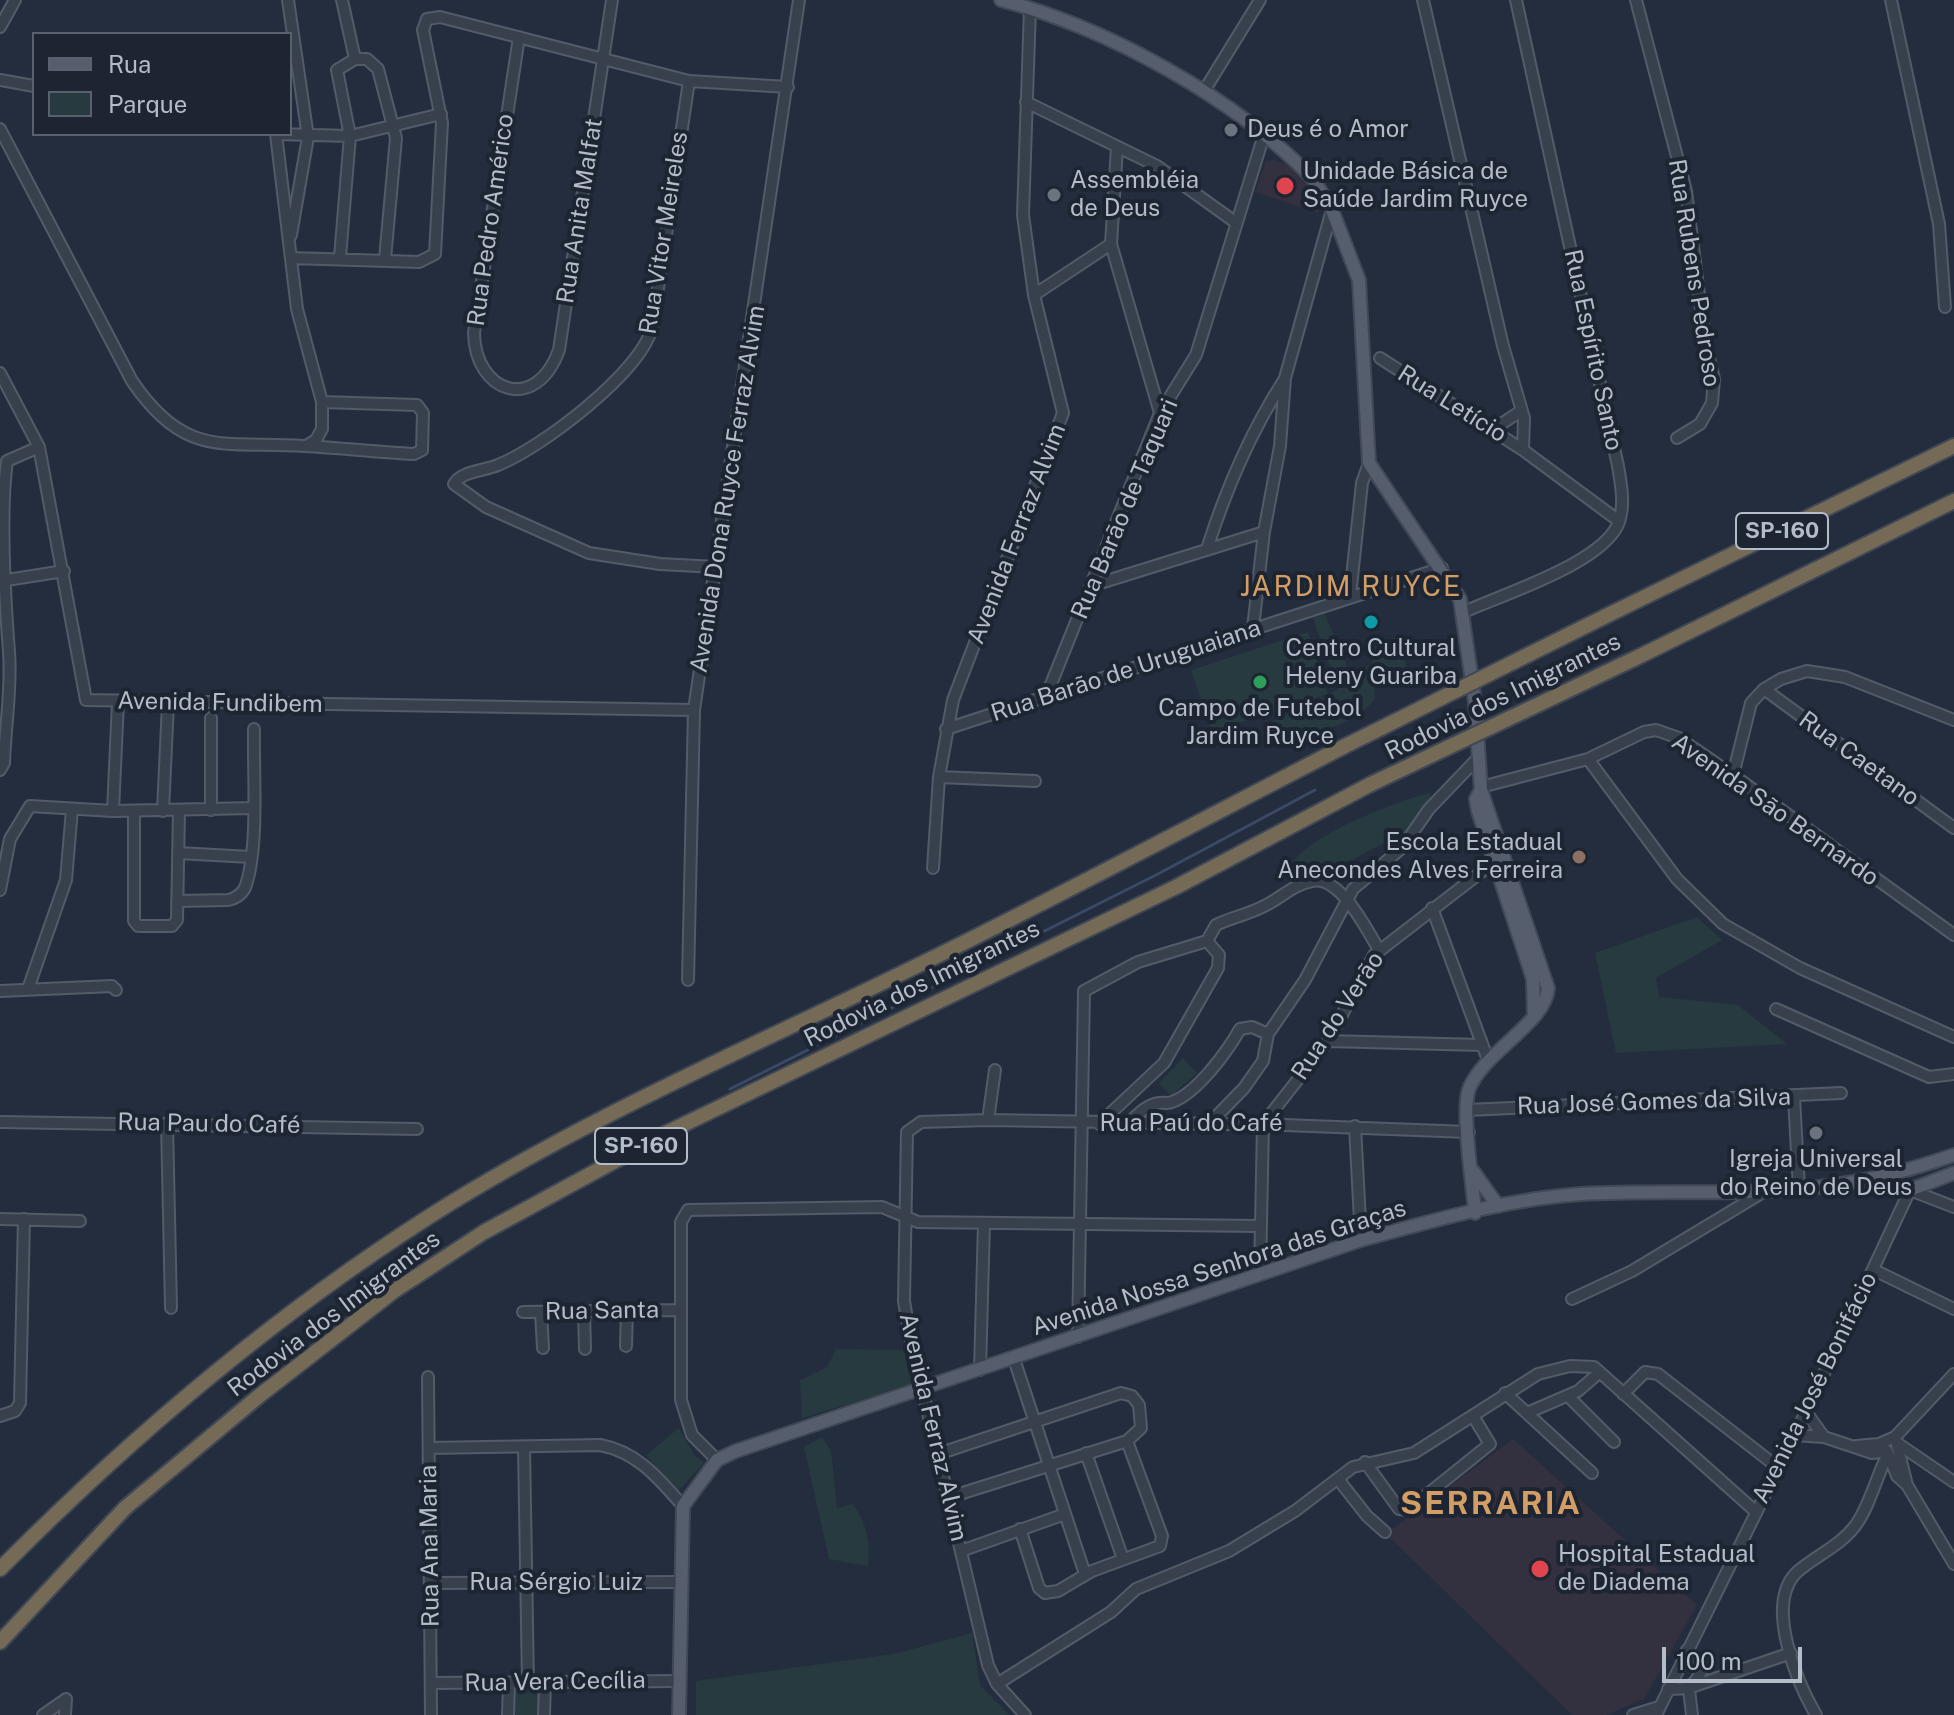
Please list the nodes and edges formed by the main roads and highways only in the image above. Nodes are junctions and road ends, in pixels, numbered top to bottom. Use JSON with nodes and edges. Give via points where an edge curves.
{"nodes":[{"id":1,"x":1001,"y":0,"type":"edge"},
{"id":2,"x":1954,"y":446,"type":"edge"},
{"id":3,"x":1954,"y":501,"type":"edge"},
{"id":4,"x":1953,"y":1155,"type":"edge"},
{"id":5,"x":1472,"y":1168,"type":"junction"},
{"id":6,"x":1954,"y":1173,"type":"edge"},
{"id":7,"x":1845,"y":1184,"type":"junction"},
{"id":8,"x":1910,"y":1190,"type":"junction"},
{"id":9,"x":1498,"y":1206,"type":"junction"},
{"id":10,"x":1475,"y":1213,"type":"junction"},
{"id":11,"x":0,"y":1569,"type":"edge"},
{"id":12,"x":0,"y":1642,"type":"edge"},
{"id":13,"x":679,"y":1715,"type":"edge"}],
"edges":[{"from":1,"to":5,"type":"main road","via":[[1130,50],[1204,91],[1305,171],[1332,210],[1359,280],[1369,463],[1455,587],[1464,612],[1481,788],[1498,858],[1548,988],[1544,1003],[1488,1060],[1469,1088]]},
{"from":2,"to":11,"type":"highway","name":"Rodovia dos Imigrantes","number":"SP-160","bridge":true,"via":[[1343,747],[947,951],[659,1089],[434,1214],[229,1358],[90,1478]]},
{"from":3,"to":12,"type":"highway","name":"Rodovia dos Imigrantes","number":"SP-160","bridge":true,"via":[[668,1132],[484,1232],[394,1291],[137,1498]]},
{"from":4,"to":7,"type":"main road","name":"Avenida Nossa Senhora das Graças"},
{"from":4,"to":8,"type":"main road","via":[[1923,1174]]},
{"from":5,"to":9,"type":"main road"},
{"from":5,"to":10,"type":"main road"},
{"from":6,"to":8,"type":"main road","name":"Avenida Nossa Senhora das Graças"},
{"from":7,"to":8,"type":"main road","name":"Avenida Nossa Senhora das Graças"},
{"from":7,"to":9,"type":"main road","name":"Avenida Nossa Senhora das Graças","via":[[1578,1194]]},
{"from":9,"to":10,"type":"main road","name":"Avenida Nossa Senhora das Graças"},
{"from":10,"to":13,"type":"main road","name":"Avenida Nossa Senhora das Graças","via":[[1361,1240],[717,1460],[683,1506]]}]}
